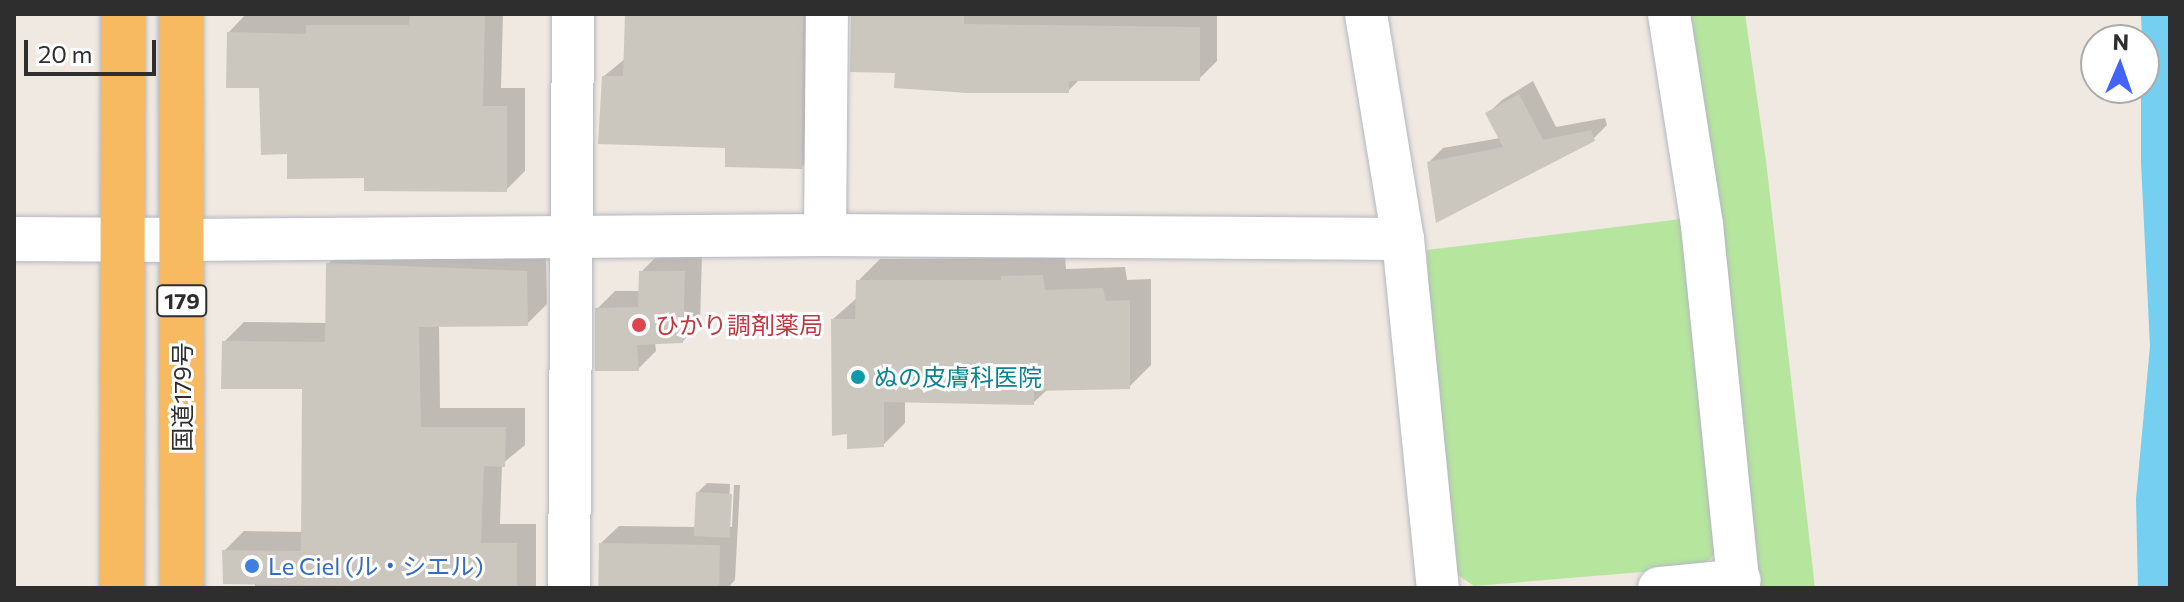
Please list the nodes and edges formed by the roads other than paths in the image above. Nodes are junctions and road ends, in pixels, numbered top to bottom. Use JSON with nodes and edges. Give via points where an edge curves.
{"nodes":[{"id":1,"x":123,"y":14,"type":"edge"},
{"id":2,"x":181,"y":14,"type":"edge"},
{"id":3,"x":573,"y":14,"type":"edge"},
{"id":4,"x":827,"y":14,"type":"edge"},
{"id":5,"x":1366,"y":14,"type":"edge"},
{"id":6,"x":1669,"y":14,"type":"edge"},
{"id":7,"x":825,"y":235,"type":"junction"},
{"id":8,"x":574,"y":237,"type":"junction"},
{"id":9,"x":14,"y":239,"type":"edge"},
{"id":10,"x":1403,"y":239,"type":"junction"},
{"id":11,"x":182,"y":240,"type":"junction"},
{"id":12,"x":123,"y":242,"type":"junction"},
{"id":13,"x":1739,"y":584,"type":"edge"},
{"id":14,"x":122,"y":588,"type":"edge"},
{"id":15,"x":182,"y":588,"type":"edge"},
{"id":16,"x":569,"y":588,"type":"edge"},
{"id":17,"x":1438,"y":588,"type":"edge"},
{"id":18,"x":1659,"y":588,"type":"edge"}],
"edges":[{"from":1,"to":12,"type":"highway","number":"179"},
{"from":2,"to":11,"type":"highway","name":"国道179号","number":"179"},
{"from":3,"to":8,"type":"street"},
{"from":4,"to":7,"type":"street"},
{"from":5,"to":10,"type":"street"},
{"from":6,"to":13,"type":"street","via":[[1702,225]]},
{"from":7,"to":8,"type":"street"},
{"from":7,"to":10,"type":"street"},
{"from":8,"to":11,"type":"street"},
{"from":8,"to":16,"type":"street"},
{"from":9,"to":12,"type":"street"},
{"from":10,"to":17,"type":"street"},
{"from":11,"to":12,"type":"street"},
{"from":11,"to":15,"type":"highway","name":"国道179号","number":"179"},
{"from":12,"to":14,"type":"highway","number":"179"},
{"from":13,"to":18,"type":"street"}]}
